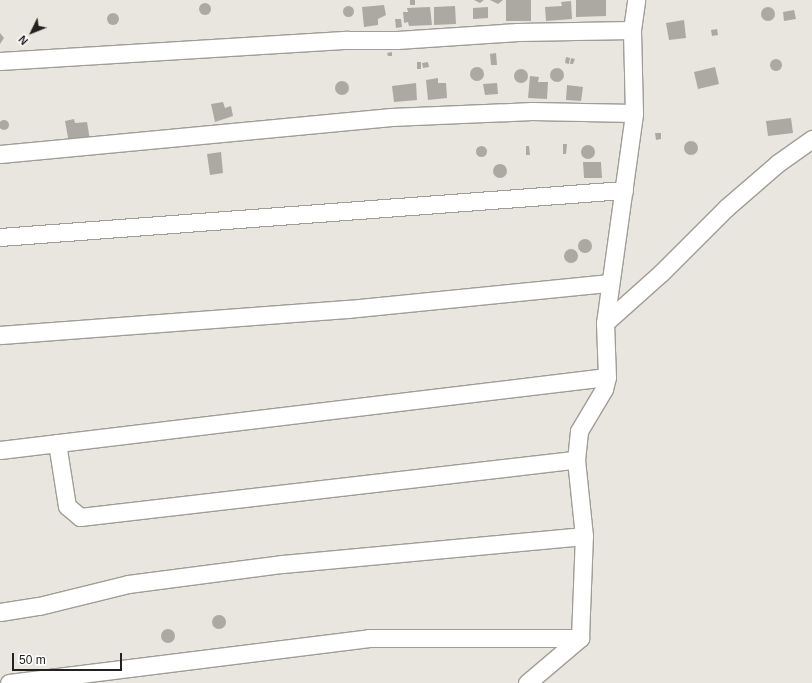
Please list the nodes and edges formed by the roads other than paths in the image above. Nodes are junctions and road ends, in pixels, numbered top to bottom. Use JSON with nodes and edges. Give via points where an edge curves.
{"nodes":[{"id":1,"x":636,"y":0,"type":"edge"},
{"id":2,"x":632,"y":30,"type":"junction"},
{"id":3,"x":0,"y":61,"type":"edge"},
{"id":4,"x":634,"y":113,"type":"junction"},
{"id":5,"x":812,"y":139,"type":"edge"},
{"id":6,"x":0,"y":154,"type":"edge"},
{"id":7,"x":624,"y":190,"type":"junction"},
{"id":8,"x":0,"y":237,"type":"edge"},
{"id":9,"x":609,"y":283,"type":"junction"},
{"id":10,"x":605,"y":323,"type":"junction"},
{"id":11,"x":0,"y":335,"type":"edge"},
{"id":12,"x":607,"y":377,"type":"junction"},
{"id":13,"x":57,"y":443,"type":"junction"},
{"id":14,"x":0,"y":450,"type":"edge"},
{"id":15,"x":576,"y":460,"type":"junction"},
{"id":16,"x":584,"y":536,"type":"junction"},
{"id":17,"x":0,"y":612,"type":"edge"},
{"id":18,"x":580,"y":638,"type":"junction"},
{"id":19,"x":9,"y":683,"type":"edge"},
{"id":20,"x":527,"y":683,"type":"edge"}],
"edges":[{"from":1,"to":2,"type":"street"},
{"from":2,"to":3,"type":"street","via":[[347,40]]},
{"from":2,"to":4,"type":"street"},
{"from":4,"to":6,"type":"street","via":[[532,111],[391,117]]},
{"from":4,"to":7,"type":"street"},
{"from":5,"to":10,"type":"street","via":[[778,163],[726,208],[661,273]]},
{"from":7,"to":8,"type":"street"},
{"from":7,"to":9,"type":"street"},
{"from":9,"to":10,"type":"street"},
{"from":9,"to":11,"type":"street","via":[[348,309]]},
{"from":10,"to":12,"type":"street"},
{"from":12,"to":13,"type":"street"},
{"from":12,"to":15,"type":"street","via":[[604,389],[579,431]]},
{"from":13,"to":14,"type":"street"},
{"from":13,"to":15,"type":"street","via":[[67,506],[80,517]]},
{"from":15,"to":16,"type":"street"},
{"from":16,"to":17,"type":"street","via":[[283,564],[135,583],[39,606]]},
{"from":16,"to":18,"type":"street"},
{"from":18,"to":19,"type":"street","via":[[369,638]]},
{"from":18,"to":20,"type":"street"}]}
